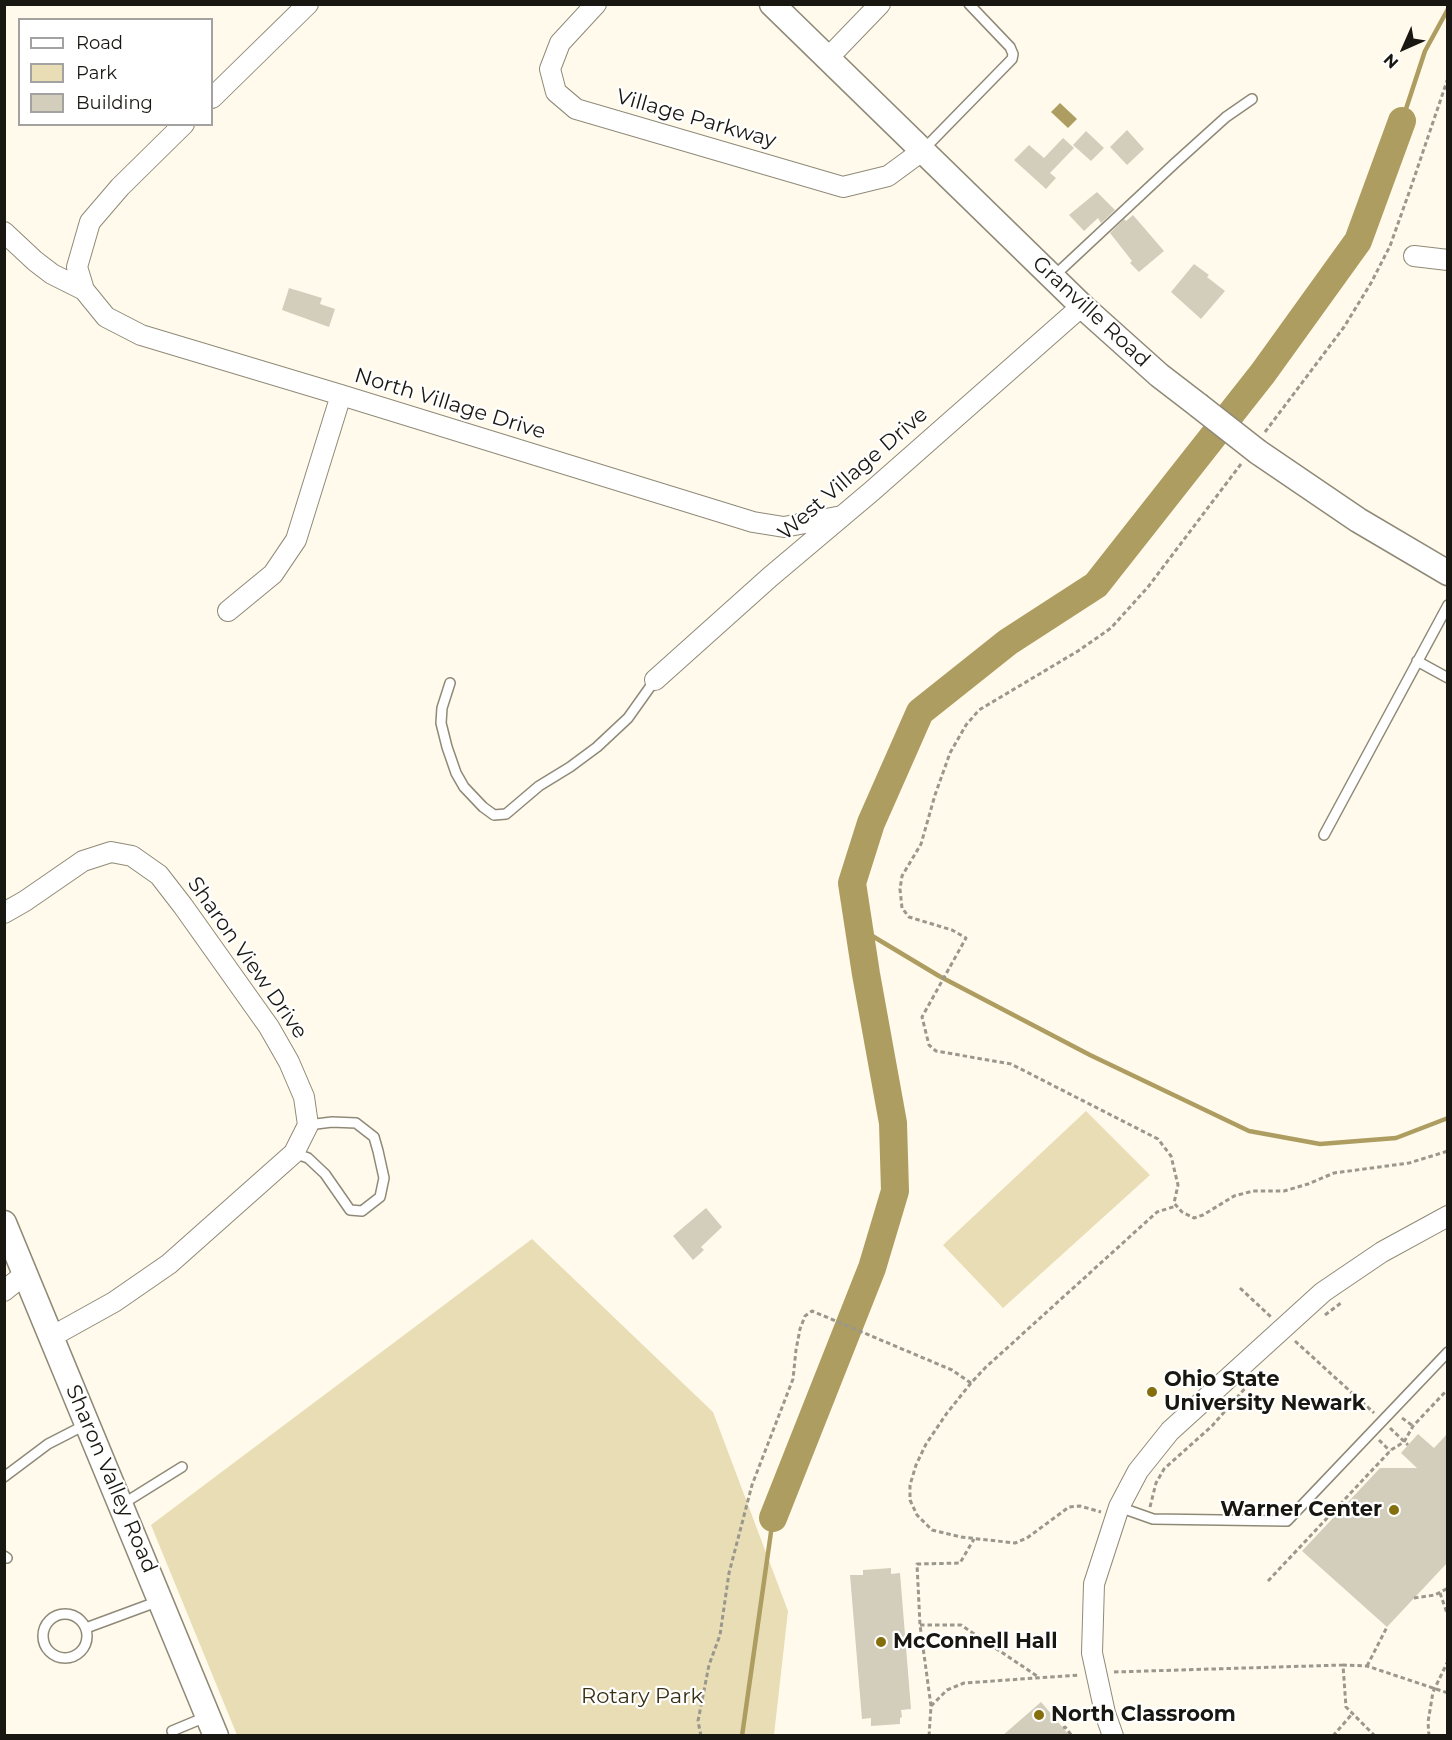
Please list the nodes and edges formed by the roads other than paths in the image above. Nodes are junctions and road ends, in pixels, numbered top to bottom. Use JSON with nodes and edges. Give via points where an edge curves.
{"nodes":[{"id":1,"x":308,"y":4,"type":"edge"},
{"id":2,"x":596,"y":4,"type":"edge"},
{"id":3,"x":772,"y":4,"type":"edge"},
{"id":4,"x":880,"y":4,"type":"edge"},
{"id":5,"x":969,"y":4,"type":"edge"},
{"id":6,"x":827,"y":59,"type":"junction"},
{"id":7,"x":213,"y":97,"type":"edge"},
{"id":8,"x":1252,"y":99,"type":"dead end"},
{"id":9,"x":182,"y":126,"type":"edge"},
{"id":10,"x":922,"y":151,"type":"junction"},
{"id":11,"x":4,"y":232,"type":"edge"},
{"id":12,"x":1414,"y":256,"type":"dead end"},
{"id":13,"x":1448,"y":260,"type":"edge"},
{"id":14,"x":1053,"y":277,"type":"junction"},
{"id":15,"x":84,"y":290,"type":"junction"},
{"id":16,"x":1082,"y":306,"type":"junction"},
{"id":17,"x":341,"y":395,"type":"junction"},
{"id":18,"x":842,"y":516,"type":"junction"},
{"id":19,"x":1448,"y":573,"type":"edge"},
{"id":20,"x":1448,"y":605,"type":"edge"},
{"id":21,"x":228,"y":611,"type":"dead end"},
{"id":22,"x":1417,"y":662,"type":"junction"},
{"id":23,"x":1448,"y":678,"type":"edge"},
{"id":24,"x":655,"y":680,"type":"joint"},
{"id":25,"x":450,"y":683,"type":"dead end"},
{"id":26,"x":1324,"y":835,"type":"dead end"},
{"id":27,"x":4,"y":913,"type":"edge"},
{"id":28,"x":308,"y":1125,"type":"junction"},
{"id":29,"x":294,"y":1153,"type":"junction"},
{"id":30,"x":1448,"y":1216,"type":"edge"},
{"id":31,"x":4,"y":1223,"type":"edge"},
{"id":32,"x":25,"y":1274,"type":"junction"},
{"id":33,"x":4,"y":1291,"type":"edge"},
{"id":34,"x":51,"y":1337,"type":"junction"},
{"id":35,"x":1448,"y":1352,"type":"edge"},
{"id":36,"x":88,"y":1424,"type":"junction"},
{"id":37,"x":182,"y":1467,"type":"dead end"},
{"id":38,"x":4,"y":1477,"type":"edge"},
{"id":39,"x":120,"y":1505,"type":"junction"},
{"id":40,"x":1119,"y":1507,"type":"junction"},
{"id":41,"x":161,"y":1600,"type":"junction"},
{"id":42,"x":86,"y":1628,"type":"junction"},
{"id":43,"x":212,"y":1726,"type":"edge"},
{"id":44,"x":171,"y":1731,"type":"dead end"},
{"id":45,"x":1113,"y":1735,"type":"edge"}],
"edges":[{"from":1,"to":7,"type":"street"},
{"from":2,"to":10,"type":"street","name":"Village Parkway","via":[[560,43],[550,69],[556,92],[576,109],[843,187],[888,176]]},
{"from":3,"to":6,"type":"street","name":"Granville Road"},
{"from":4,"to":6,"type":"street"},
{"from":5,"to":10,"type":"lane","via":[[1010,47],[1012,59]]},
{"from":6,"to":10,"type":"street","name":"Granville Road"},
{"from":8,"to":14,"type":"lane","via":[[1226,117]]},
{"from":9,"to":15,"type":"street","name":"North Village Drive","via":[[90,222],[77,267]]},
{"from":10,"to":14,"type":"street","name":"Granville Road"},
{"from":11,"to":15,"type":"street","via":[[52,274]]},
{"from":12,"to":13,"type":"street"},
{"from":14,"to":16,"type":"street","name":"Granville Road"},
{"from":15,"to":17,"type":"street","name":"North Village Drive","via":[[106,317],[141,335]]},
{"from":16,"to":18,"type":"street","name":"West Village Drive"},
{"from":16,"to":19,"type":"street","name":"Granville Road","bridge":true,"via":[[1253,451]]},
{"from":17,"to":18,"type":"street","name":"North Village Drive","via":[[753,522],[784,527]]},
{"from":17,"to":21,"type":"street","via":[[296,540],[273,574]]},
{"from":18,"to":24,"type":"street","name":"West Village Drive"},
{"from":20,"to":22,"type":"lane"},
{"from":22,"to":23,"type":"lane"},
{"from":22,"to":26,"type":"lane"},
{"from":24,"to":25,"type":"lane","via":[[628,718],[597,747],[506,814],[495,815],[464,787],[447,747],[441,723]]},
{"from":27,"to":28,"type":"street","name":"Sharon View Drive","via":[[83,861],[111,852],[132,856],[159,875],[269,1027],[304,1097]]},
{"from":28,"to":29,"type":"street"},
{"from":28,"to":29,"type":"lane","via":[[356,1124],[374,1137],[384,1178],[380,1197],[362,1211],[350,1210],[325,1174],[308,1158]]},
{"from":29,"to":34,"type":"street","via":[[169,1264],[114,1302]]},
{"from":30,"to":40,"type":"street","via":[[1382,1252],[1323,1292],[1170,1431],[1138,1471]]},
{"from":31,"to":32,"type":"street","name":"Sharon Valley Road"},
{"from":32,"to":33,"type":"street"},
{"from":32,"to":34,"type":"street","name":"Sharon Valley Road"},
{"from":34,"to":36,"type":"street","name":"Sharon Valley Road"},
{"from":35,"to":40,"type":"lane","via":[[1287,1521],[1153,1519]]},
{"from":36,"to":38,"type":"lane","via":[[48,1444]]},
{"from":36,"to":39,"type":"street","name":"Sharon Valley Road"},
{"from":37,"to":39,"type":"lane"},
{"from":39,"to":41,"type":"street","name":"Sharon Valley Road"},
{"from":40,"to":45,"type":"street","via":[[1095,1584],[1092,1653]]},
{"from":41,"to":42,"type":"lane"},
{"from":41,"to":43,"type":"street","name":"Sharon Valley Road"},
{"from":42,"to":42,"type":"lane","via":[[74,1616],[57,1615],[45,1627],[44,1644],[56,1657],[73,1658],[86,1646]]},
{"from":43,"to":44,"type":"lane"}]}
